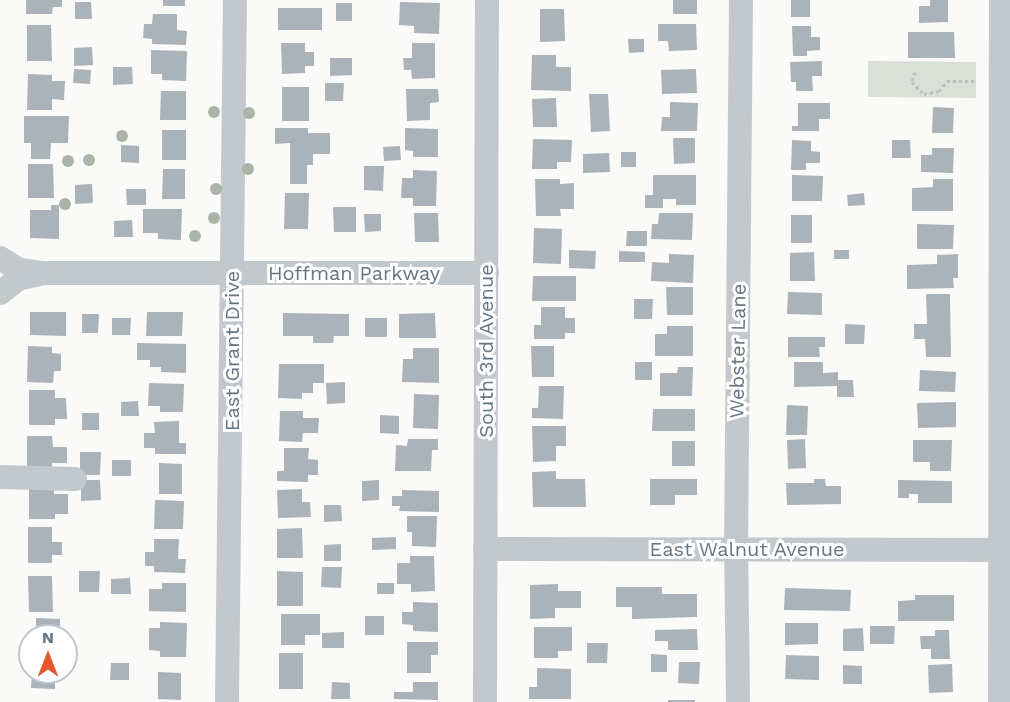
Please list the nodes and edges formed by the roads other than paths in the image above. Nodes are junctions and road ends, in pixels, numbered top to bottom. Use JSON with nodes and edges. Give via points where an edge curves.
{"nodes":[{"id":1,"x":235,"y":0,"type":"edge"},
{"id":2,"x":487,"y":0,"type":"edge"},
{"id":3,"x":741,"y":0,"type":"edge"},
{"id":4,"x":1001,"y":0,"type":"edge"},
{"id":5,"x":0,"y":258,"type":"edge"},
{"id":6,"x":232,"y":272,"type":"junction"},
{"id":7,"x":42,"y":273,"type":"junction"},
{"id":8,"x":487,"y":273,"type":"junction"},
{"id":9,"x":0,"y":293,"type":"edge"},
{"id":10,"x":0,"y":477,"type":"edge"},
{"id":11,"x":75,"y":479,"type":"dead end"},
{"id":12,"x":485,"y":549,"type":"junction"},
{"id":13,"x":736,"y":549,"type":"junction"},
{"id":14,"x":1005,"y":550,"type":"edge"},
{"id":15,"x":227,"y":702,"type":"edge"},
{"id":16,"x":484,"y":702,"type":"edge"},
{"id":17,"x":738,"y":702,"type":"edge"},
{"id":18,"x":1000,"y":702,"type":"edge"}],
"edges":[{"from":1,"to":6,"type":"street","name":"East Grant Drive"},
{"from":2,"to":8,"type":"street","name":"South 3rd Avenue"},
{"from":3,"to":13,"type":"street","name":"Webster Lane"},
{"from":4,"to":14,"type":"street"},
{"from":5,"to":7,"type":"street","name":"Hoffman Parkway","via":[[19,270]]},
{"from":6,"to":7,"type":"street","name":"Hoffman Parkway"},
{"from":6,"to":8,"type":"street","name":"Hoffman Parkway"},
{"from":6,"to":15,"type":"street","name":"East Grant Drive"},
{"from":7,"to":9,"type":"street","name":"Hoffman Parkway","via":[[18,279]]},
{"from":8,"to":12,"type":"street","name":"South 3rd Avenue"},
{"from":10,"to":11,"type":"street"},
{"from":12,"to":13,"type":"street","name":"East Walnut Avenue"},
{"from":12,"to":16,"type":"street","name":"South 3rd Avenue"},
{"from":13,"to":14,"type":"street","name":"East Walnut Avenue"},
{"from":13,"to":17,"type":"street","name":"Webster Lane"},
{"from":14,"to":18,"type":"street"}]}
